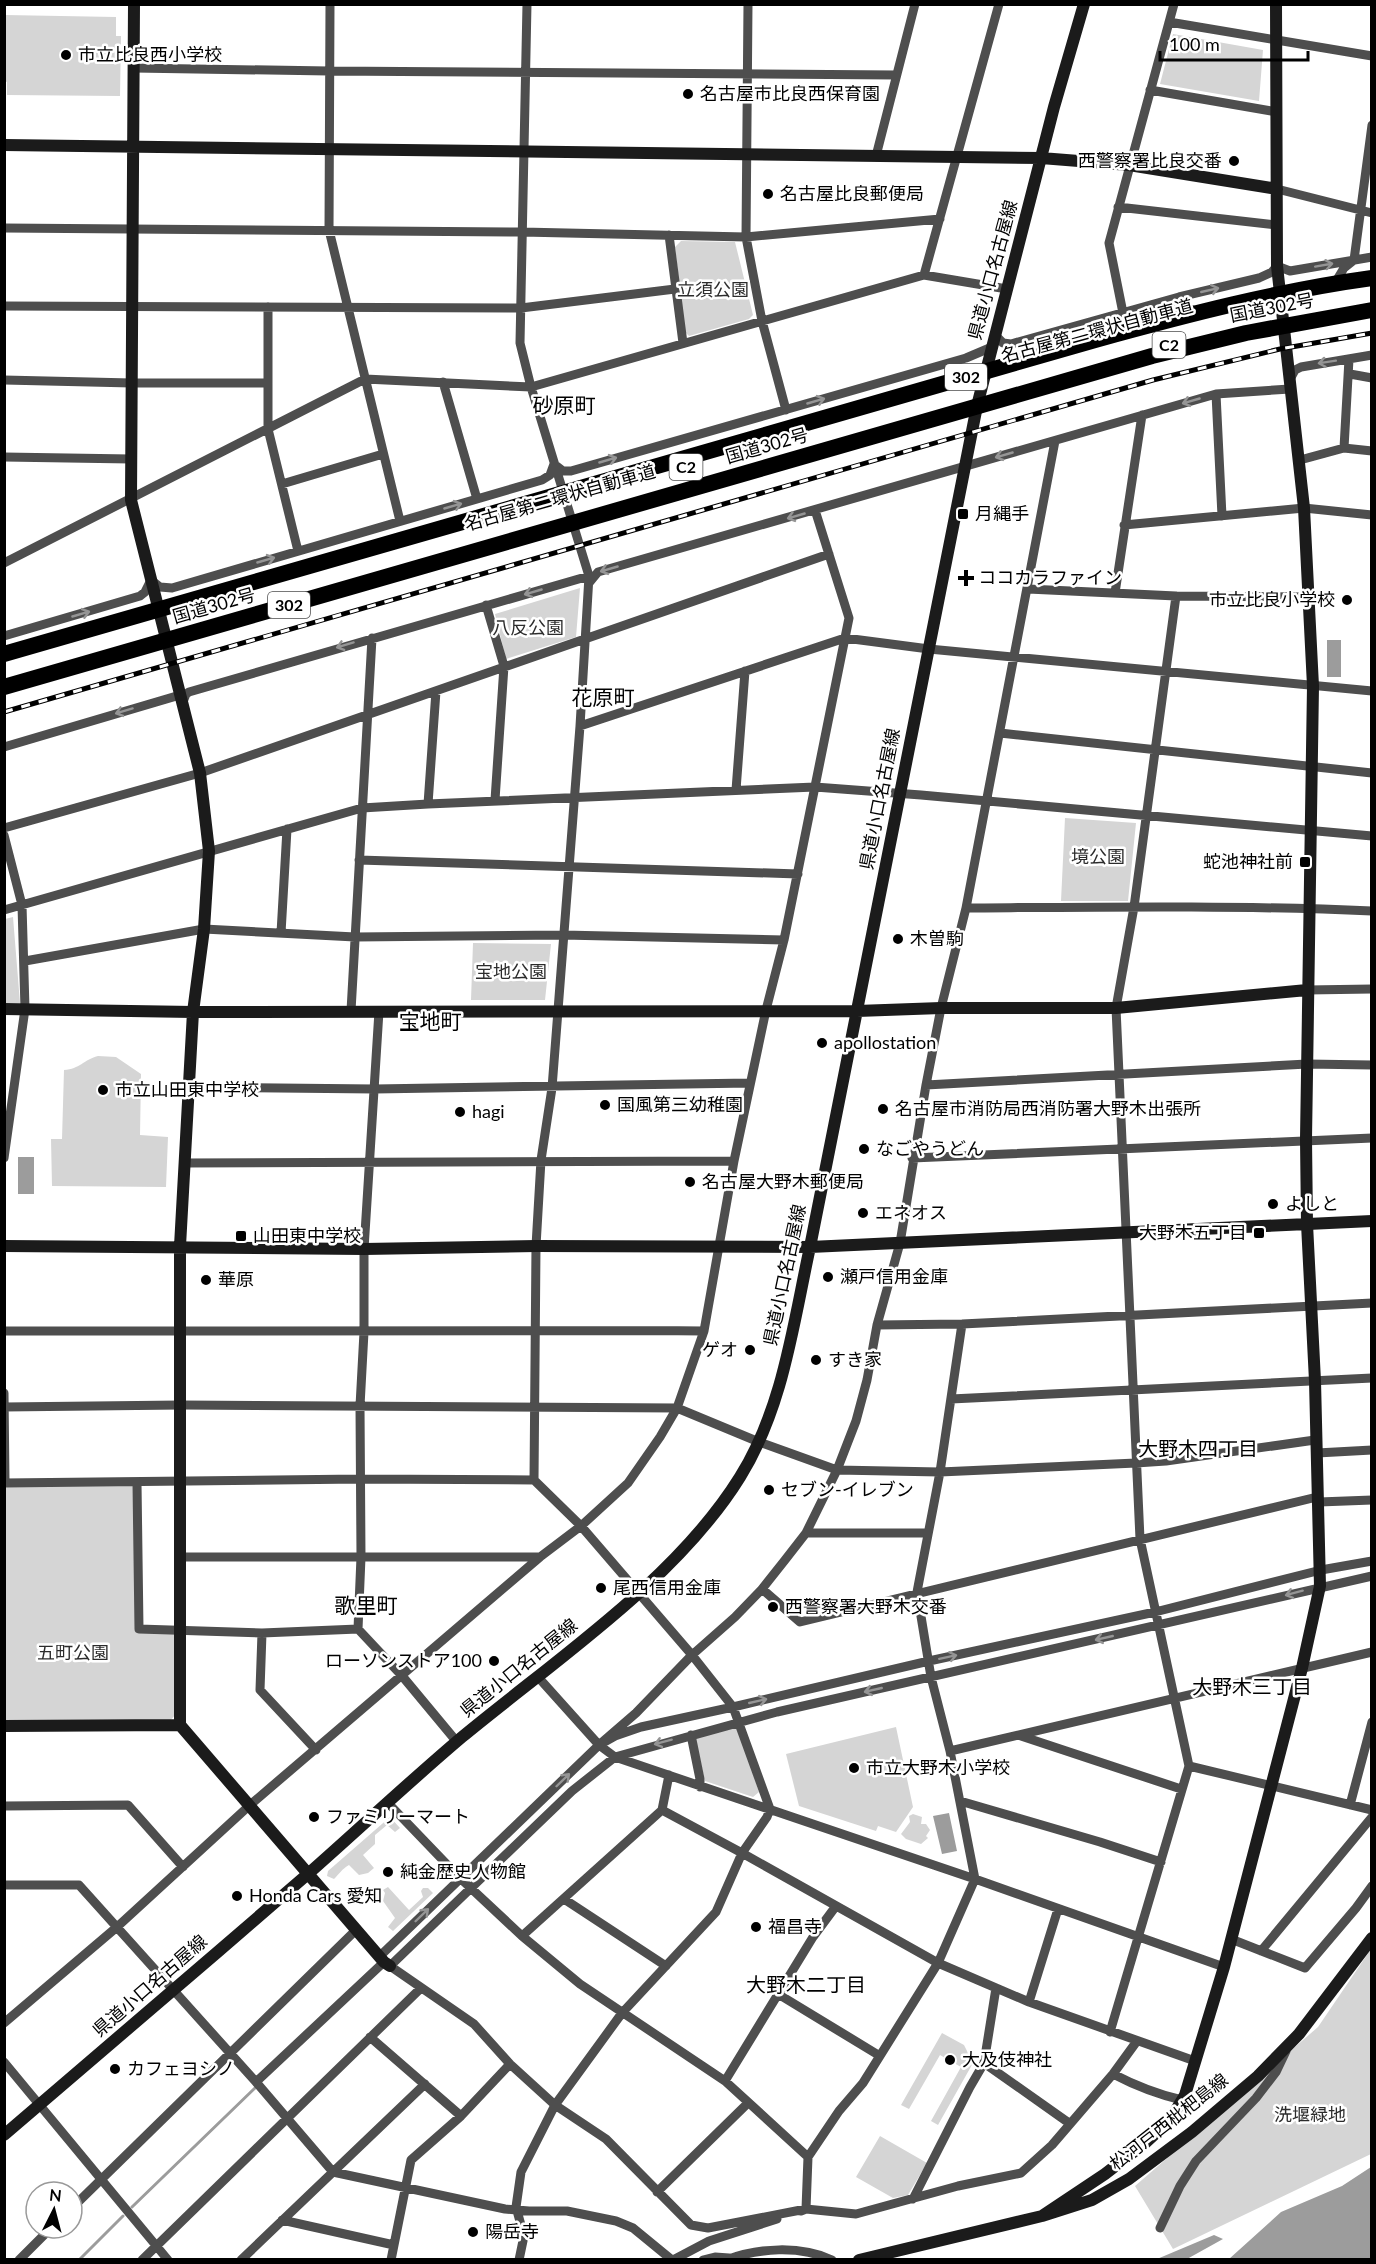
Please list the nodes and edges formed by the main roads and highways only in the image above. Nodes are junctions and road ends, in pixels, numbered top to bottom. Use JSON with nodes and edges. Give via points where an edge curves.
{"nodes":[{"id":1,"x":1371,"y":277,"type":"edge"},
{"id":2,"x":1371,"y":289,"type":"edge"},
{"id":3,"x":1298,"y":302,"type":"junction"},
{"id":4,"x":1371,"y":303,"type":"edge"},
{"id":5,"x":1371,"y":310,"type":"edge"},
{"id":6,"x":936,"y":408,"type":"junction"},
{"id":7,"x":290,"y":604,"type":"junction"},
{"id":8,"x":4,"y":654,"type":"edge"},
{"id":9,"x":4,"y":662,"type":"edge"},
{"id":10,"x":4,"y":678,"type":"edge"},
{"id":11,"x":4,"y":687,"type":"edge"}],
"edges":[{"from":1,"to":3,"type":"highway"},
{"from":1,"to":8,"type":"highway","name":"国道302号","number":"302","via":[[1198,312]]},
{"from":2,"to":3,"type":"highway","name":"名古屋第二環状自動車道","number":"C2"},
{"from":3,"to":9,"type":"highway","name":"名古屋第二環状自動車道","number":"C2","via":[[1100,350]]},
{"from":4,"to":6,"type":"highway","name":"名古屋第二環状自動車道","number":"C2","via":[[1230,329]]},
{"from":5,"to":7,"type":"highway","name":"国道302号","number":"302","via":[[1283,325],[1152,356]]},
{"from":6,"to":7,"type":"highway","via":[[868,438],[776,471],[349,595]]},
{"from":6,"to":10,"type":"highway","name":"名古屋第二環状自動車道","number":"C2"},
{"from":7,"to":11,"type":"highway","name":"国道302号","number":"302"}]}
